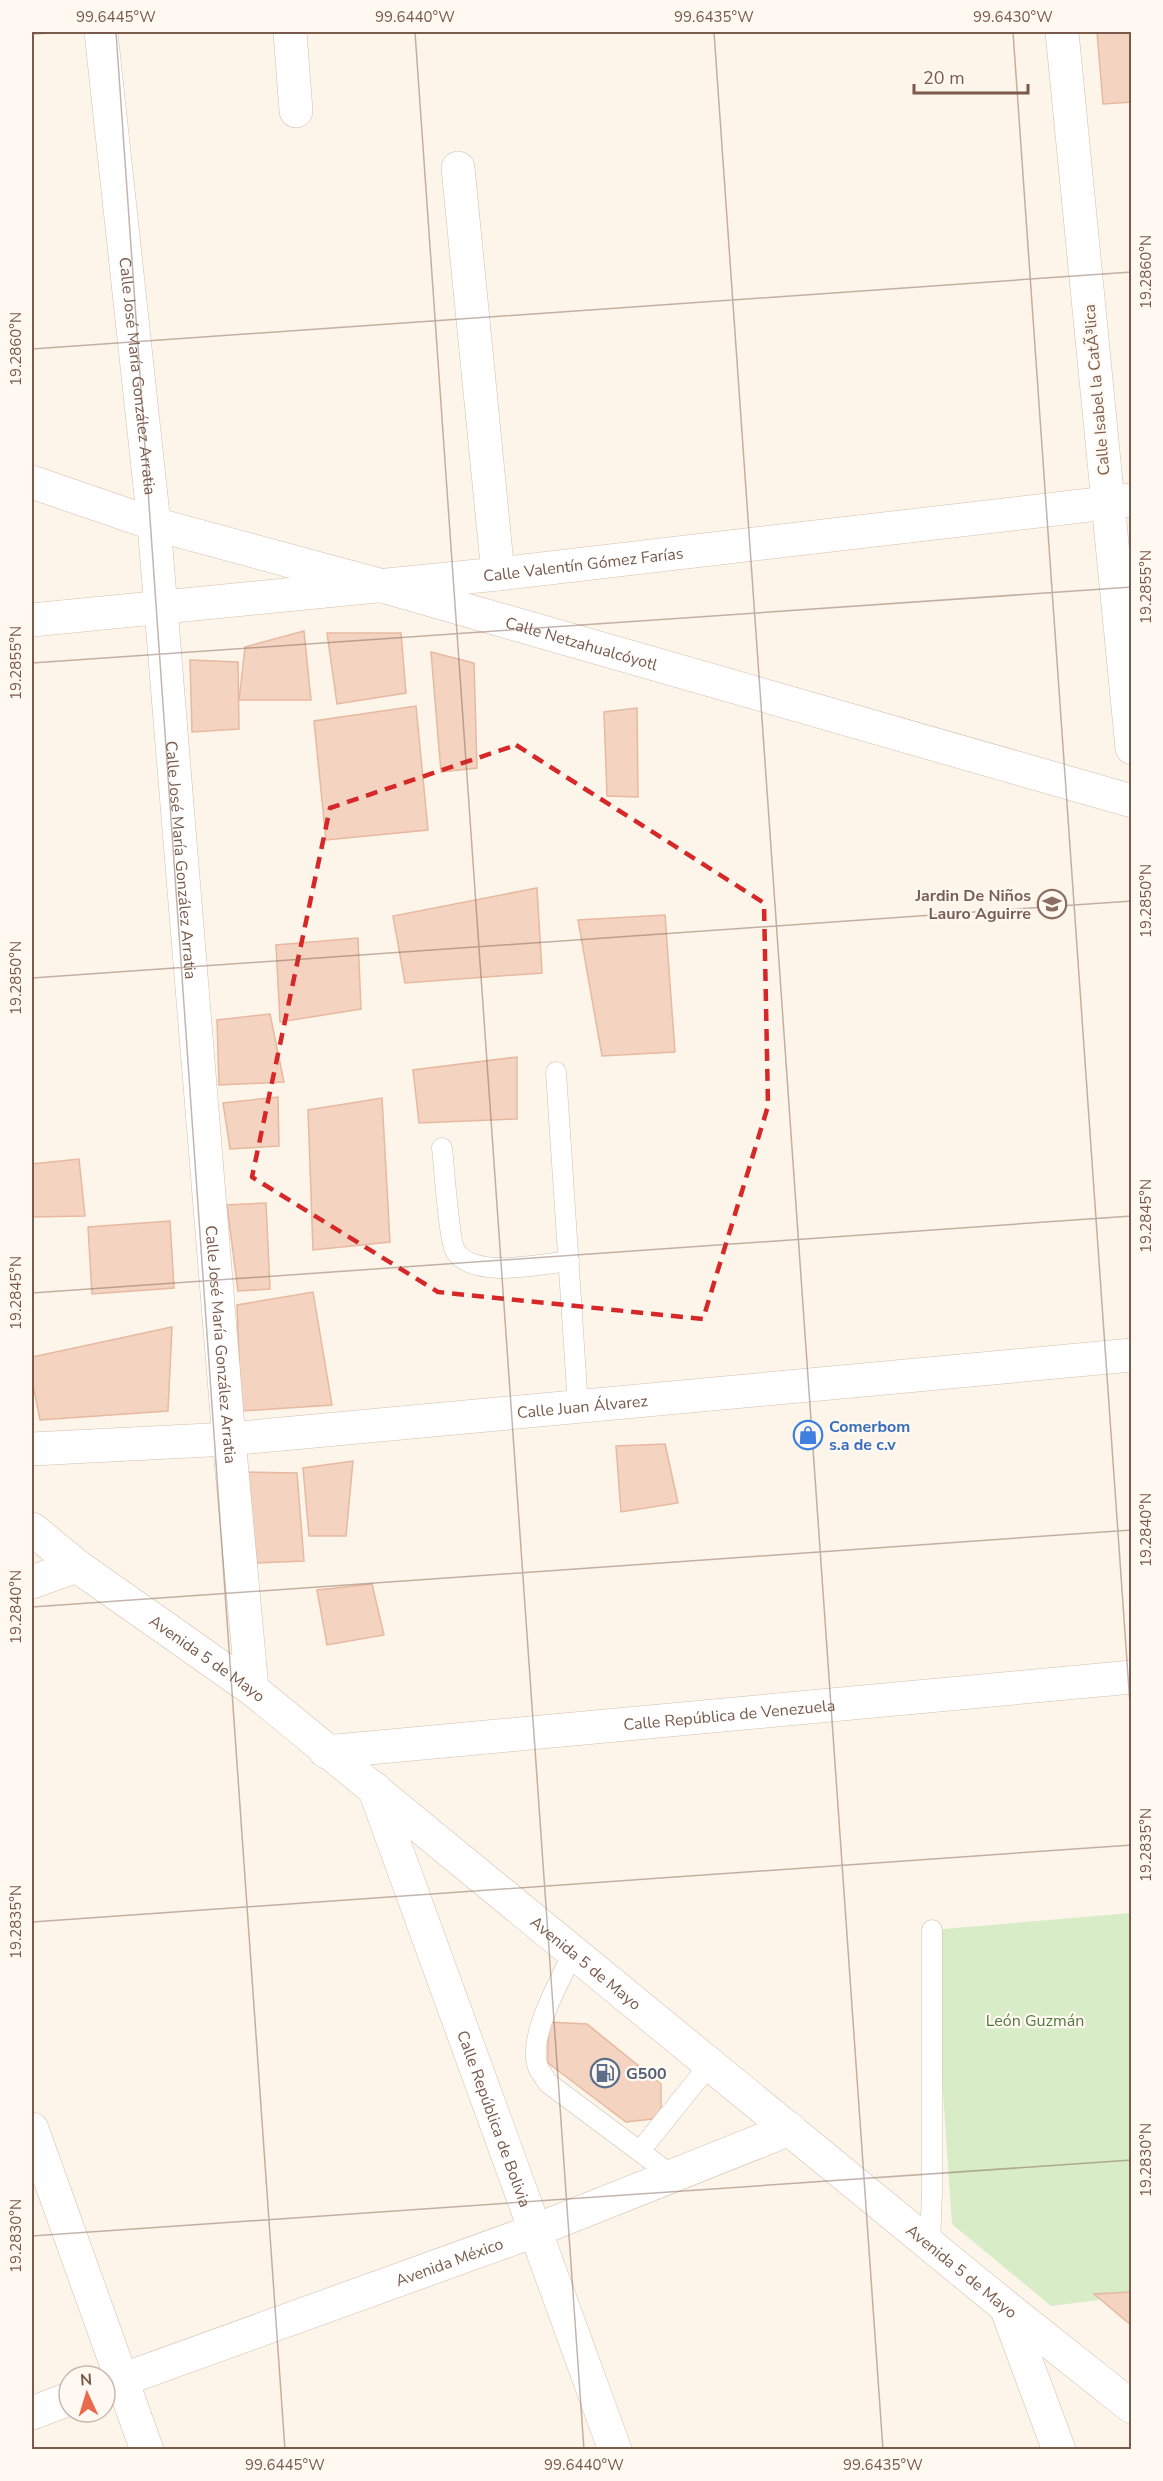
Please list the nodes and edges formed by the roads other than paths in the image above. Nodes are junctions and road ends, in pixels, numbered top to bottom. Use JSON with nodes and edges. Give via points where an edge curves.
{"nodes":[{"id":1,"x":101,"y":32,"type":"edge"},
{"id":2,"x":290,"y":32,"type":"edge"},
{"id":3,"x":1062,"y":32,"type":"edge"},
{"id":4,"x":296,"y":111,"type":"dead end"},
{"id":5,"x":458,"y":168,"type":"dead end"},
{"id":6,"x":32,"y":482,"type":"edge"},
{"id":7,"x":1119,"y":501,"type":"edge"},
{"id":8,"x":154,"y":524,"type":"junction"},
{"id":9,"x":498,"y":574,"type":"junction"},
{"id":10,"x":379,"y":585,"type":"junction"},
{"id":11,"x":160,"y":606,"type":"junction"},
{"id":12,"x":32,"y":620,"type":"edge"},
{"id":13,"x":1131,"y":748,"type":"edge"},
{"id":14,"x":1131,"y":801,"type":"edge"},
{"id":15,"x":556,"y":1072,"type":"dead end"},
{"id":16,"x":442,"y":1148,"type":"dead end"},
{"id":17,"x":569,"y":1261,"type":"junction"},
{"id":18,"x":1131,"y":1355,"type":"edge"},
{"id":19,"x":578,"y":1406,"type":"junction"},
{"id":20,"x":228,"y":1439,"type":"junction"},
{"id":21,"x":32,"y":1449,"type":"edge"},
{"id":22,"x":32,"y":1529,"type":"edge"},
{"id":23,"x":77,"y":1566,"type":"junction"},
{"id":24,"x":32,"y":1582,"type":"edge"},
{"id":25,"x":1131,"y":1677,"type":"edge"},
{"id":26,"x":252,"y":1689,"type":"junction"},
{"id":27,"x":326,"y":1752,"type":"junction"},
{"id":28,"x":374,"y":1788,"type":"junction"},
{"id":29,"x":932,"y":1930,"type":"dead end"},
{"id":30,"x":573,"y":1953,"type":"junction"},
{"id":31,"x":710,"y":2064,"type":"junction"},
{"id":32,"x":32,"y":2129,"type":"edge"},
{"id":33,"x":790,"y":2129,"type":"junction"},
{"id":34,"x":640,"y":2151,"type":"junction"},
{"id":35,"x":674,"y":2177,"type":"junction"},
{"id":36,"x":534,"y":2232,"type":"junction"},
{"id":37,"x":930,"y":2245,"type":"junction"},
{"id":38,"x":1006,"y":2307,"type":"junction"},
{"id":39,"x":107,"y":2364,"type":"edge"},
{"id":40,"x":117,"y":2382,"type":"edge"},
{"id":41,"x":117,"y":2391,"type":"edge"},
{"id":42,"x":57,"y":2404,"type":"edge"},
{"id":43,"x":1131,"y":2407,"type":"edge"},
{"id":44,"x":32,"y":2413,"type":"edge"},
{"id":45,"x":147,"y":2450,"type":"edge"},
{"id":46,"x":615,"y":2450,"type":"edge"},
{"id":47,"x":1059,"y":2450,"type":"edge"}],
"edges":[{"from":1,"to":8,"type":"street","name":"Calle José María González Arratia"},
{"from":2,"to":4,"type":"street"},
{"from":3,"to":7,"type":"street","name":"Calle Isabel la CatÃ³lica"},
{"from":5,"to":9,"type":"street"},
{"from":6,"to":8,"type":"street","name":"Calle Netzahualcóyotl"},
{"from":7,"to":9,"type":"street","name":"Calle Valentín Gómez Farías"},
{"from":7,"to":13,"type":"street","name":"Calle Isabel la CatÃ³lica"},
{"from":8,"to":10,"type":"street","name":"Calle Netzahualcóyotl"},
{"from":8,"to":11,"type":"street","name":"Calle José María González Arratia"},
{"from":9,"to":10,"type":"street","name":"Calle Valentín Gómez Farías"},
{"from":10,"to":11,"type":"street","name":"Calle Valentín Gómez Farías"},
{"from":10,"to":14,"type":"street","name":"Calle Netzahualcóyotl"},
{"from":11,"to":12,"type":"street","name":"Calle Valentín Gómez Farías"},
{"from":11,"to":20,"type":"street","name":"Calle José María González Arratia"},
{"from":15,"to":17,"type":"lane"},
{"from":16,"to":17,"type":"lane","via":[[454,1249],[470,1264],[491,1268]]},
{"from":17,"to":19,"type":"lane"},
{"from":18,"to":19,"type":"street","name":"Calle Juan Álvarez"},
{"from":19,"to":20,"type":"street","name":"Calle Juan Álvarez"},
{"from":20,"to":21,"type":"street","name":"Calle Juan Álvarez"},
{"from":20,"to":26,"type":"street","name":"Calle José María González Arratia"},
{"from":22,"to":23,"type":"street","name":"Avenida 5 de Mayo"},
{"from":23,"to":24,"type":"street"},
{"from":23,"to":26,"type":"street","name":"Avenida 5 de Mayo"},
{"from":25,"to":27,"type":"street","name":"Calle República de Venezuela"},
{"from":26,"to":27,"type":"street","name":"Avenida 5 de Mayo"},
{"from":27,"to":28,"type":"street","name":"Avenida 5 de Mayo"},
{"from":28,"to":30,"type":"street","name":"Avenida 5 de Mayo"},
{"from":28,"to":36,"type":"street","name":"Calle República de Bolivia"},
{"from":29,"to":37,"type":"lane"},
{"from":30,"to":31,"type":"street","name":"Avenida 5 de Mayo"},
{"from":30,"to":34,"type":"lane","via":[[539,2031],[535,2050],[538,2067],[548,2083]]},
{"from":31,"to":33,"type":"street","name":"Avenida 5 de Mayo"},
{"from":31,"to":34,"type":"lane"},
{"from":32,"to":39,"type":"street"},
{"from":33,"to":35,"type":"street","name":"Avenida México"},
{"from":33,"to":37,"type":"street","name":"Avenida 5 de Mayo"},
{"from":34,"to":35,"type":"lane"},
{"from":35,"to":36,"type":"street","name":"Avenida México"},
{"from":36,"to":40,"type":"street","name":"Avenida México"},
{"from":36,"to":46,"type":"street","name":"Calle República de Bolivia"},
{"from":37,"to":38,"type":"street","name":"Avenida 5 de Mayo"},
{"from":38,"to":43,"type":"street","name":"Avenida 5 de Mayo"},
{"from":38,"to":47,"type":"street"},
{"from":41,"to":45,"type":"street"},
{"from":42,"to":44,"type":"street"}]}
